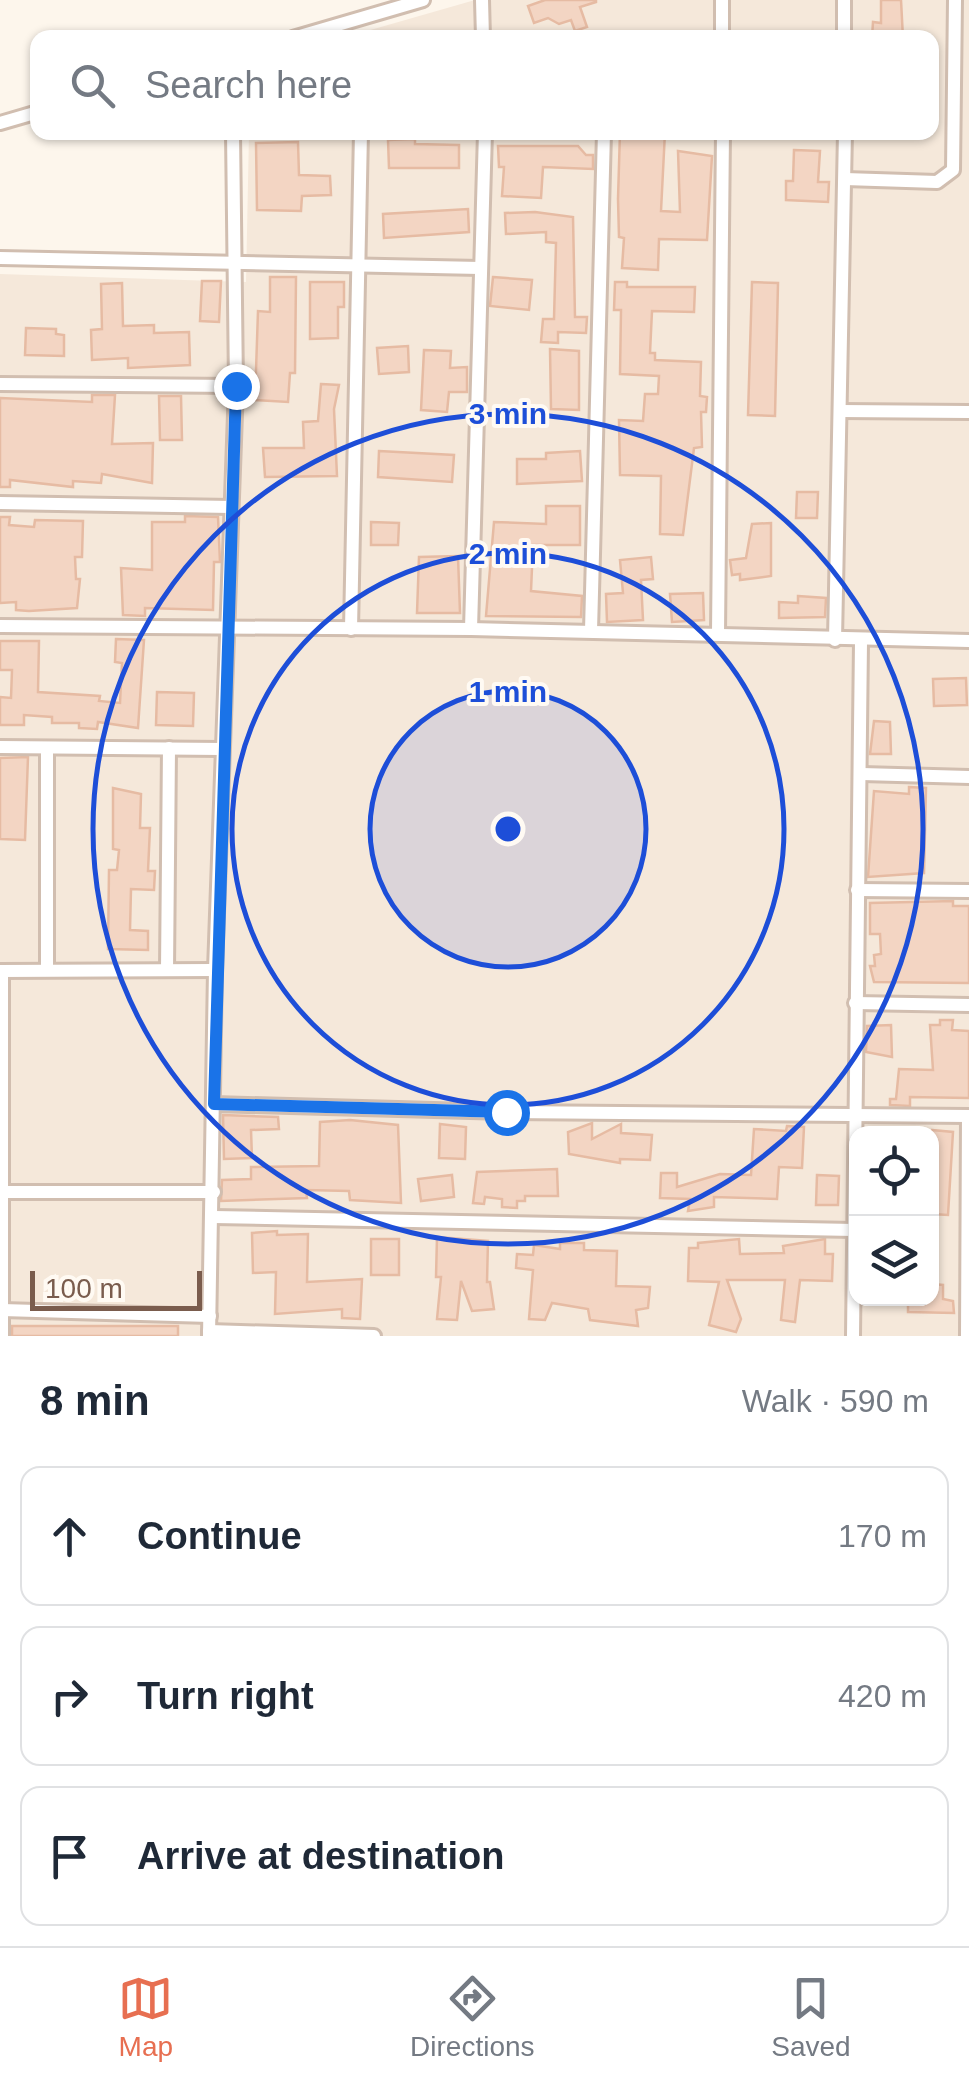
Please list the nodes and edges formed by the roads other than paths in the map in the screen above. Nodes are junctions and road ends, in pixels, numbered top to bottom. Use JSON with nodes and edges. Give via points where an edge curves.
{"nodes":[{"id":1,"x":422,"y":0,"type":"edge"},
{"id":2,"x":482,"y":0,"type":"edge"},
{"id":3,"x":722,"y":0,"type":"edge"},
{"id":4,"x":844,"y":0,"type":"edge"},
{"id":5,"x":955,"y":0,"type":"edge"},
{"id":6,"x":320,"y":30,"type":"edge"},
{"id":7,"x":483,"y":30,"type":"edge"},
{"id":8,"x":722,"y":30,"type":"edge"},
{"id":9,"x":844,"y":30,"type":"edge"},
{"id":10,"x":30,"y":115,"type":"edge"},
{"id":11,"x":0,"y":124,"type":"edge"},
{"id":12,"x":234,"y":140,"type":"edge"},
{"id":13,"x":361,"y":140,"type":"edge"},
{"id":14,"x":485,"y":140,"type":"edge"},
{"id":15,"x":604,"y":140,"type":"edge"},
{"id":16,"x":723,"y":140,"type":"edge"},
{"id":17,"x":845,"y":140,"type":"edge"},
{"id":18,"x":845,"y":179,"type":"junction"},
{"id":19,"x":0,"y":258,"type":"edge"},
{"id":20,"x":234,"y":264,"type":"junction"},
{"id":21,"x":362,"y":266,"type":"junction"},
{"id":22,"x":480,"y":268,"type":"junction"},
{"id":23,"x":0,"y":384,"type":"edge"},
{"id":24,"x":236,"y":386,"type":"junction"},
{"id":25,"x":840,"y":411,"type":"junction"},
{"id":26,"x":969,"y":412,"type":"edge"},
{"id":27,"x":0,"y":503,"type":"edge"},
{"id":28,"x":232,"y":507,"type":"junction"},
{"id":29,"x":0,"y":626,"type":"edge"},
{"id":30,"x":351,"y":629,"type":"junction"},
{"id":31,"x":471,"y":629,"type":"junction"},
{"id":32,"x":229,"y":630,"type":"junction"},
{"id":33,"x":591,"y":631,"type":"junction"},
{"id":34,"x":718,"y":633,"type":"junction"},
{"id":35,"x":835,"y":640,"type":"junction"},
{"id":36,"x":969,"y":641,"type":"edge"},
{"id":37,"x":861,"y":642,"type":"junction"},
{"id":38,"x":0,"y":747,"type":"edge"},
{"id":39,"x":47,"y":748,"type":"junction"},
{"id":40,"x":169,"y":748,"type":"junction"},
{"id":41,"x":222,"y":749,"type":"junction"},
{"id":42,"x":862,"y":774,"type":"junction"},
{"id":43,"x":969,"y":777,"type":"edge"},
{"id":44,"x":857,"y":890,"type":"junction"},
{"id":45,"x":969,"y":891,"type":"edge"},
{"id":46,"x":1,"y":970,"type":"edge"},
{"id":47,"x":47,"y":970,"type":"junction"},
{"id":48,"x":167,"y":970,"type":"junction"},
{"id":49,"x":215,"y":970,"type":"junction"},
{"id":50,"x":855,"y":1003,"type":"junction"},
{"id":51,"x":969,"y":1006,"type":"edge"},
{"id":52,"x":214,"y":1104,"type":"junction"},
{"id":53,"x":853,"y":1116,"type":"junction"},
{"id":54,"x":968,"y":1116,"type":"edge"},
{"id":55,"x":2,"y":1192,"type":"edge"},
{"id":56,"x":214,"y":1192,"type":"junction"},
{"id":57,"x":854,"y":1216,"type":"edge"},
{"id":58,"x":214,"y":1217,"type":"junction"},
{"id":59,"x":849,"y":1230,"type":"edge"},
{"id":60,"x":853,"y":1306,"type":"edge"},
{"id":61,"x":2,"y":1310,"type":"edge"},
{"id":62,"x":210,"y":1328,"type":"edge"},
{"id":63,"x":2,"y":1336,"type":"edge"},
{"id":64,"x":374,"y":1336,"type":"edge"},
{"id":65,"x":853,"y":1336,"type":"edge"},
{"id":66,"x":967,"y":1336,"type":"edge"}],
"edges":[{"from":1,"to":6,"type":"street"},
{"from":2,"to":7,"type":"street"},
{"from":3,"to":8,"type":"street"},
{"from":4,"to":9,"type":"street"},
{"from":5,"to":18,"type":"street","via":[[953,170],[937,182]]},
{"from":10,"to":11,"type":"street"},
{"from":12,"to":20,"type":"street"},
{"from":13,"to":21,"type":"street"},
{"from":14,"to":22,"type":"street"},
{"from":15,"to":33,"type":"street"},
{"from":16,"to":34,"type":"street"},
{"from":17,"to":18,"type":"street"},
{"from":18,"to":25,"type":"street"},
{"from":19,"to":20,"type":"street"},
{"from":20,"to":21,"type":"street"},
{"from":20,"to":24,"type":"street"},
{"from":21,"to":22,"type":"street"},
{"from":21,"to":30,"type":"street"},
{"from":22,"to":31,"type":"street"},
{"from":23,"to":24,"type":"street"},
{"from":24,"to":28,"type":"street"},
{"from":25,"to":26,"type":"street"},
{"from":25,"to":35,"type":"street"},
{"from":27,"to":28,"type":"street"},
{"from":28,"to":32,"type":"street"},
{"from":29,"to":32,"type":"street"},
{"from":30,"to":31,"type":"street"},
{"from":30,"to":32,"type":"street"},
{"from":31,"to":33,"type":"street"},
{"from":32,"to":41,"type":"street"},
{"from":33,"to":34,"type":"street"},
{"from":34,"to":35,"type":"street"},
{"from":35,"to":37,"type":"street"},
{"from":36,"to":37,"type":"street"},
{"from":37,"to":42,"type":"street"},
{"from":38,"to":39,"type":"street"},
{"from":39,"to":40,"type":"street"},
{"from":39,"to":47,"type":"street"},
{"from":40,"to":41,"type":"street"},
{"from":40,"to":48,"type":"street"},
{"from":41,"to":49,"type":"street"},
{"from":42,"to":43,"type":"street"},
{"from":42,"to":44,"type":"street"},
{"from":44,"to":45,"type":"street"},
{"from":44,"to":50,"type":"street"},
{"from":46,"to":47,"type":"street"},
{"from":46,"to":55,"type":"street"},
{"from":47,"to":48,"type":"street"},
{"from":48,"to":49,"type":"street"},
{"from":49,"to":52,"type":"street"},
{"from":50,"to":51,"type":"street"},
{"from":50,"to":53,"type":"street"},
{"from":52,"to":53,"type":"street"},
{"from":52,"to":56,"type":"street"},
{"from":53,"to":54,"type":"street"},
{"from":53,"to":57,"type":"street"},
{"from":54,"to":66,"type":"street"},
{"from":55,"to":56,"type":"street"},
{"from":55,"to":61,"type":"street"},
{"from":56,"to":58,"type":"street"},
{"from":58,"to":59,"type":"street"},
{"from":58,"to":62,"type":"street"},
{"from":60,"to":65,"type":"street"},
{"from":61,"to":62,"type":"street"},
{"from":61,"to":63,"type":"street"},
{"from":62,"to":64,"type":"street"}]}
